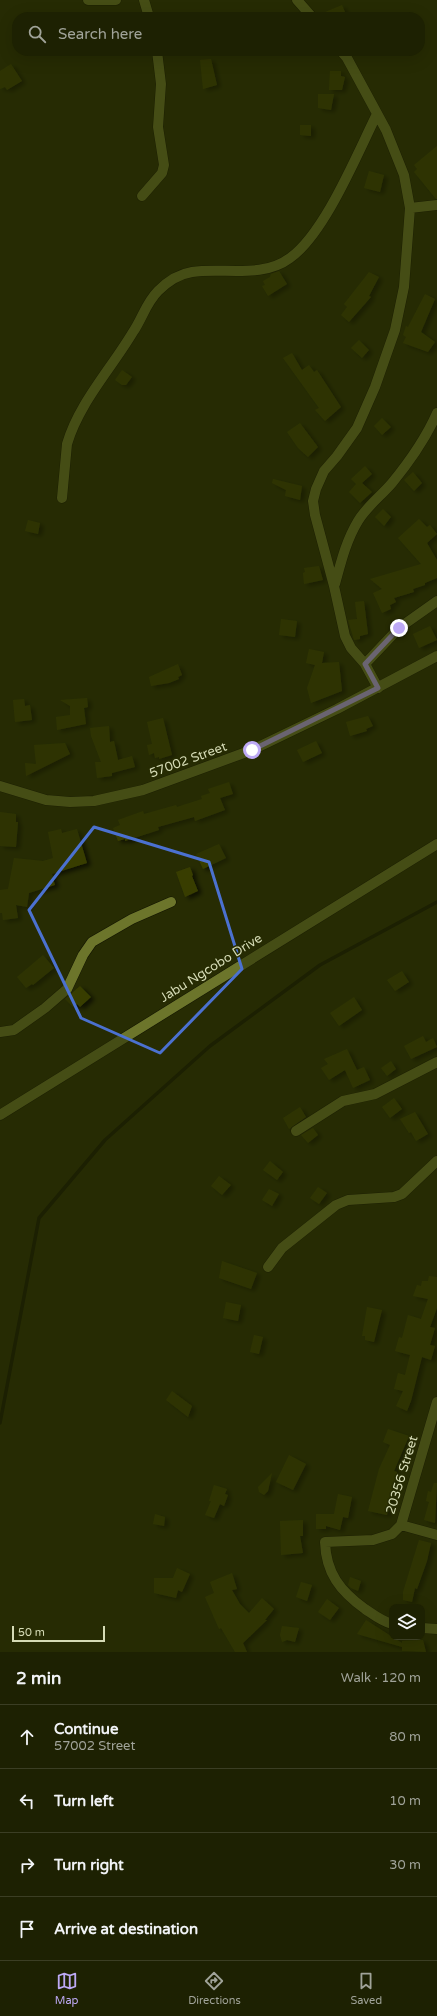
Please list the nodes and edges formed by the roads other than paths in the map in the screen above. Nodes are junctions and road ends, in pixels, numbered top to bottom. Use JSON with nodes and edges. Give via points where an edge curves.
{"nodes":[{"id":1,"x":88,"y":0,"type":"edge"},
{"id":2,"x":116,"y":0,"type":"edge"},
{"id":3,"x":144,"y":0,"type":"edge"},
{"id":4,"x":297,"y":0,"type":"edge"},
{"id":5,"x":148,"y":12,"type":"edge"},
{"id":6,"x":308,"y":12,"type":"edge"},
{"id":7,"x":158,"y":56,"type":"edge"},
{"id":8,"x":345,"y":56,"type":"edge"},
{"id":9,"x":377,"y":114,"type":"junction"},
{"id":10,"x":142,"y":196,"type":"dead end"},
{"id":11,"x":437,"y":206,"type":"edge"},
{"id":12,"x":410,"y":208,"type":"junction"},
{"id":13,"x":437,"y":413,"type":"edge"},
{"id":14,"x":62,"y":498,"type":"dead end"},
{"id":15,"x":334,"y":586,"type":"junction"},
{"id":16,"x":437,"y":601,"type":"edge"},
{"id":17,"x":437,"y":656,"type":"edge"},
{"id":18,"x":365,"y":664,"type":"junction"},
{"id":19,"x":378,"y":688,"type":"junction"},
{"id":20,"x":0,"y":786,"type":"edge"},
{"id":21,"x":437,"y":844,"type":"edge"},
{"id":22,"x":171,"y":902,"type":"dead end"},
{"id":23,"x":0,"y":1032,"type":"edge"},
{"id":24,"x":437,"y":1062,"type":"edge"},
{"id":25,"x":0,"y":1115,"type":"edge"},
{"id":26,"x":296,"y":1131,"type":"dead end"},
{"id":27,"x":437,"y":1161,"type":"edge"},
{"id":28,"x":268,"y":1266,"type":"dead end"},
{"id":29,"x":437,"y":1402,"type":"edge"},
{"id":30,"x":434,"y":1426,"type":"edge"},
{"id":31,"x":401,"y":1525,"type":"junction"},
{"id":32,"x":437,"y":1535,"type":"edge"},
{"id":33,"x":389,"y":1623,"type":"edge"},
{"id":34,"x":425,"y":1628,"type":"edge"},
{"id":35,"x":437,"y":1629,"type":"edge"}],
"edges":[{"from":1,"to":2,"type":"street"},
{"from":3,"to":5,"type":"street"},
{"from":4,"to":6,"type":"street"},
{"from":7,"to":10,"type":"street","via":[[161,84],[158,127],[164,165],[162,173]]},
{"from":8,"to":9,"type":"street"},
{"from":9,"to":12,"type":"street","via":[[404,175]]},
{"from":9,"to":14,"type":"street","via":[[336,197],[299,250],[289,259],[261,269],[191,272],[178,276],[157,291],[81,412],[67,444]]},
{"from":11,"to":12,"type":"street"},
{"from":12,"to":15,"type":"street","via":[[404,287],[395,330],[357,428],[324,471],[315,495],[314,514]]},
{"from":13,"to":15,"type":"street","via":[[418,449],[392,483],[358,520],[345,547]]},
{"from":15,"to":18,"type":"street","via":[[345,636],[351,648]]},
{"from":16,"to":18,"type":"street","via":[[399,628]]},
{"from":17,"to":19,"type":"street","name":"57002 Street"},
{"from":18,"to":19,"type":"street"},
{"from":19,"to":20,"type":"street","name":"57002 Street","via":[[252,750],[143,790],[94,801],[70,802],[46,800]]},
{"from":21,"to":25,"type":"street","name":"Jabu Ngcobo Drive"},
{"from":22,"to":23,"type":"street","via":[[132,919],[92,942],[67,989],[14,1030]]},
{"from":24,"to":26,"type":"street","via":[[375,1094],[343,1101]]},
{"from":27,"to":28,"type":"street","via":[[402,1194],[394,1197],[348,1200],[336,1205],[282,1248]]},
{"from":29,"to":30,"type":"street","name":"20356 Street"},
{"from":30,"to":31,"type":"street","name":"20356 Street"},
{"from":31,"to":32,"type":"street"},
{"from":31,"to":33,"type":"street","name":"20356 Street","via":[[392,1534],[373,1540],[326,1541],[327,1558],[342,1591],[382,1621]]},
{"from":34,"to":35,"type":"street"}]}
